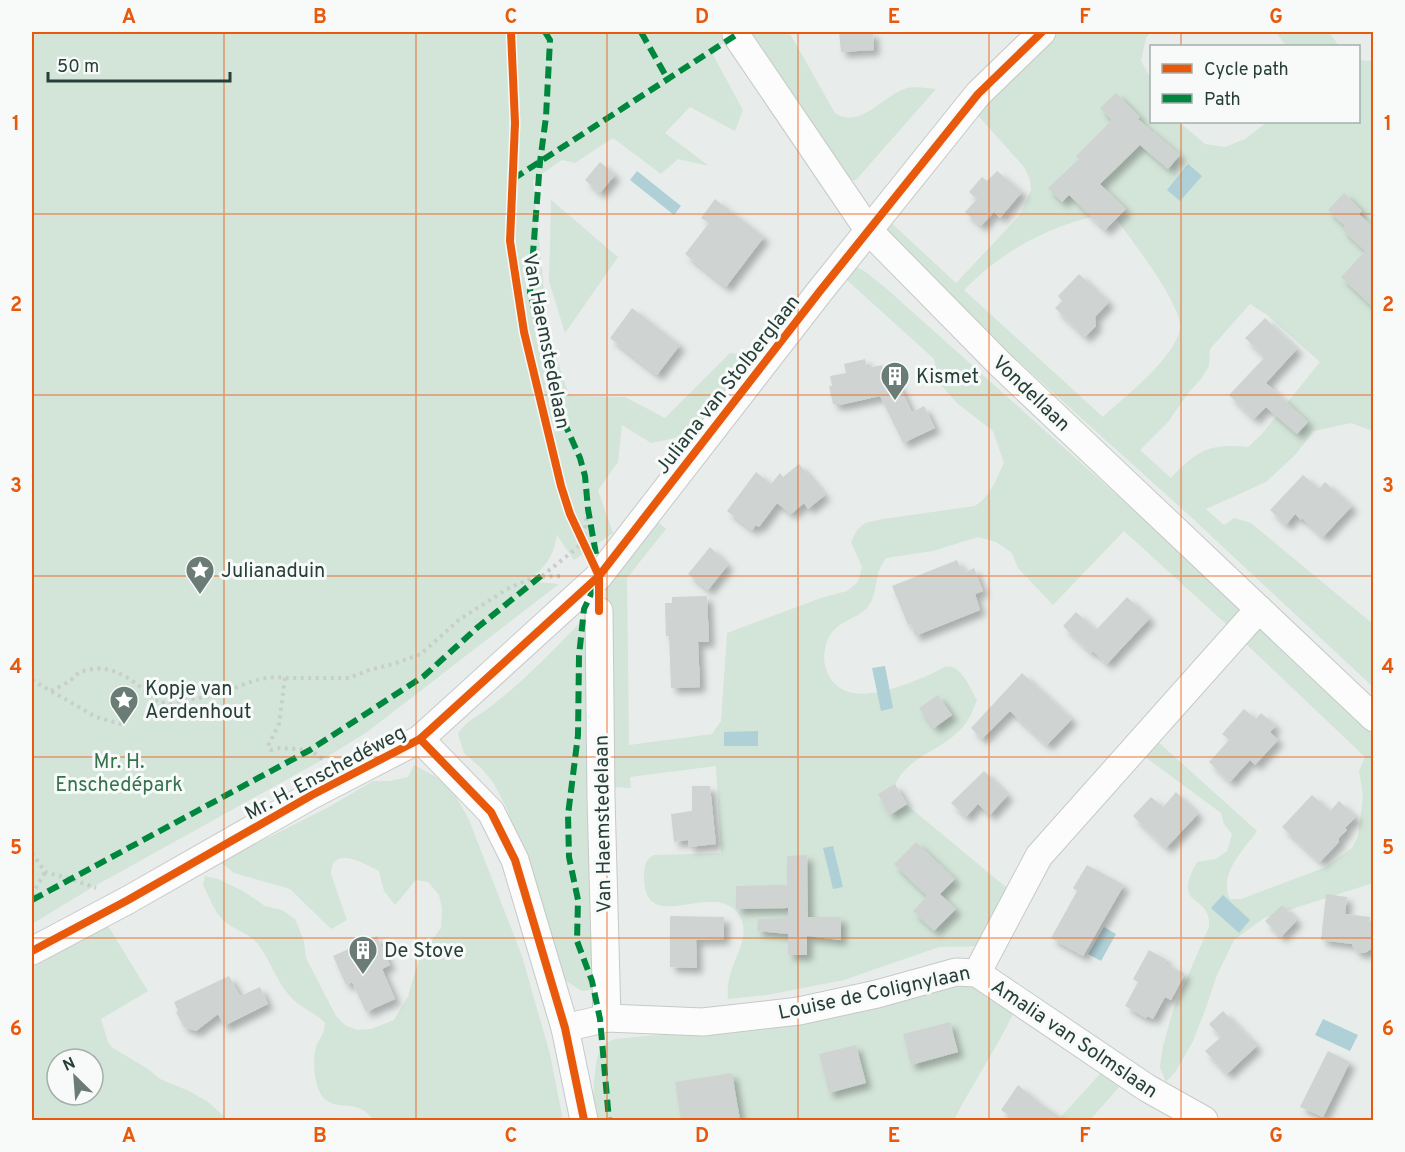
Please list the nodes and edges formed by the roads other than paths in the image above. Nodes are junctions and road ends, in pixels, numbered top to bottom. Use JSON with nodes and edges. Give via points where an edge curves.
{"nodes":[{"id":1,"x":739,"y":32,"type":"edge"},
{"id":2,"x":1042,"y":32,"type":"edge"},
{"id":3,"x":869,"y":231,"type":"junction"},
{"id":4,"x":1259,"y":609,"type":"junction"},
{"id":5,"x":599,"y":611,"type":"dead end"},
{"id":6,"x":1374,"y":718,"type":"edge"},
{"id":7,"x":420,"y":740,"type":"junction"},
{"id":8,"x":32,"y":951,"type":"edge"},
{"id":9,"x":977,"y":973,"type":"junction"},
{"id":10,"x":607,"y":1018,"type":"junction"},
{"id":11,"x":565,"y":1028,"type":"junction"},
{"id":12,"x":584,"y":1120,"type":"edge"},
{"id":13,"x":1204,"y":1120,"type":"edge"}],
"edges":[{"from":1,"to":3,"type":"street","name":"Vondellaan","via":[[736,35]]},
{"from":2,"to":3,"type":"street","name":"Juliana van Stolberglaan","via":[[978,94]]},
{"from":3,"to":4,"type":"street","name":"Vondellaan","via":[[1001,365]]},
{"from":3,"to":7,"type":"street","name":"Juliana van Stolberglaan","via":[[599,576]]},
{"from":4,"to":6,"type":"street","name":"Vondellaan"},
{"from":4,"to":9,"type":"street","name":"Louise de Colignylaan","via":[[1039,856]]},
{"from":5,"to":10,"type":"street","name":"Van Haemstedelaan"},
{"from":7,"to":8,"type":"street","name":"Mr. H. Enschedéweg","via":[[312,795]]},
{"from":7,"to":11,"type":"street","name":"Mr. H. Enschedéweg","via":[[491,812],[515,860]]},
{"from":9,"to":10,"type":"street","name":"Louise de Colignylaan","via":[[956,972],[799,1011],[703,1022]]},
{"from":9,"to":13,"type":"street","name":"Amalia van Solmslaan","via":[[1147,1088]]},
{"from":10,"to":11,"type":"street","name":"Louise de Colignylaan"},
{"from":11,"to":12,"type":"street","name":"Mr. H. Enschedéweg"}]}
